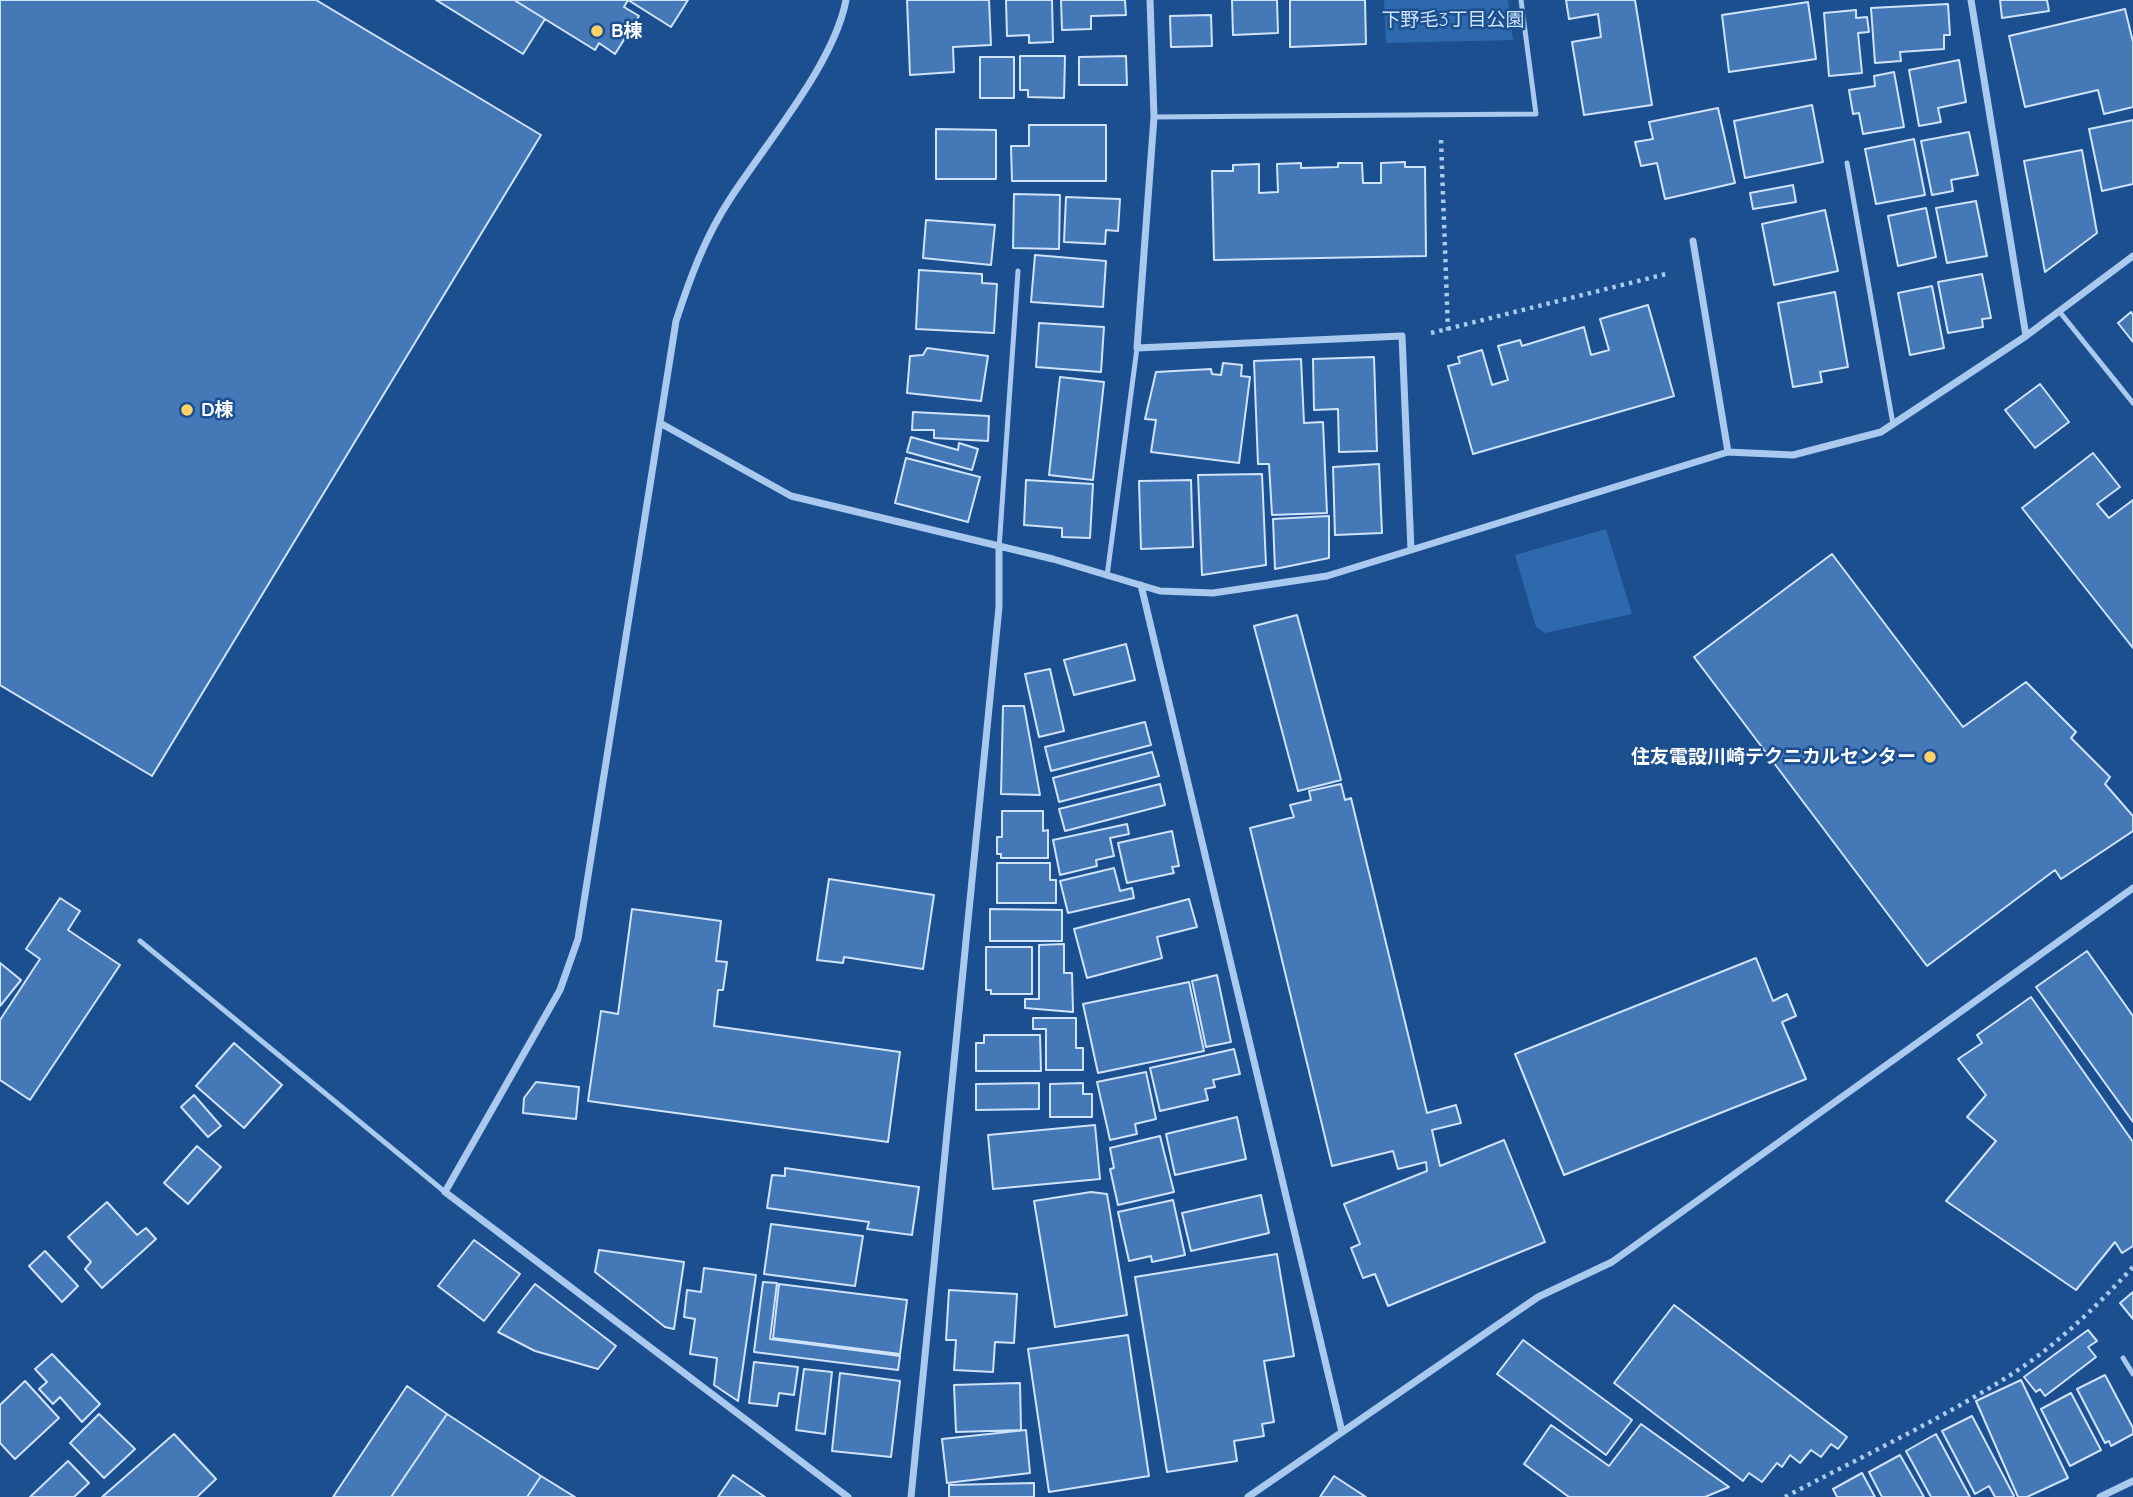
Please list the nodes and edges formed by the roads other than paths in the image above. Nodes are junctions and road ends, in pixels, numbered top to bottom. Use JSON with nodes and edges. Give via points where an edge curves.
{"nodes":[{"id":1,"x":846,"y":0,"type":"edge"},
{"id":2,"x":1150,"y":0,"type":"edge"},
{"id":3,"x":1521,"y":0,"type":"edge"},
{"id":4,"x":1970,"y":0,"type":"edge"},
{"id":5,"x":1154,"y":117,"type":"junction"},
{"id":6,"x":1847,"y":163,"type":"dead end"},
{"id":7,"x":1693,"y":241,"type":"dead end"},
{"id":8,"x":2133,"y":256,"type":"edge"},
{"id":9,"x":1018,"y":271,"type":"dead end"},
{"id":10,"x":2059,"y":311,"type":"junction"},
{"id":11,"x":2026,"y":336,"type":"junction"},
{"id":12,"x":1137,"y":348,"type":"junction"},
{"id":13,"x":2133,"y":402,"type":"edge"},
{"id":14,"x":660,"y":423,"type":"junction"},
{"id":15,"x":1893,"y":424,"type":"junction"},
{"id":16,"x":1728,"y":452,"type":"junction"},
{"id":17,"x":999,"y":549,"type":"junction"},
{"id":18,"x":1411,"y":550,"type":"junction"},
{"id":19,"x":1107,"y":576,"type":"junction"},
{"id":20,"x":1141,"y":585,"type":"junction"},
{"id":21,"x":2133,"y":888,"type":"edge"},
{"id":22,"x":140,"y":940,"type":"dead end"},
{"id":23,"x":445,"y":1192,"type":"junction"},
{"id":24,"x":2123,"y":1358,"type":"dead end"},
{"id":25,"x":2133,"y":1374,"type":"edge"},
{"id":26,"x":1342,"y":1432,"type":"junction"},
{"id":27,"x":2133,"y":1481,"type":"edge"},
{"id":28,"x":848,"y":1497,"type":"edge"},
{"id":29,"x":911,"y":1497,"type":"edge"},
{"id":30,"x":1248,"y":1497,"type":"edge"},
{"id":31,"x":2100,"y":1497,"type":"edge"}],
"edges":[{"from":1,"to":14,"type":"street","via":[[819,66],[696,259],[676,321]]},
{"from":2,"to":5,"type":"street"},
{"from":3,"to":5,"type":"lane","via":[[1536,114]]},
{"from":4,"to":11,"type":"street"},
{"from":5,"to":12,"type":"street"},
{"from":6,"to":15,"type":"lane"},
{"from":7,"to":16,"type":"street"},
{"from":8,"to":10,"type":"street"},
{"from":9,"to":17,"type":"lane"},
{"from":10,"to":11,"type":"street"},
{"from":10,"to":13,"type":"lane"},
{"from":11,"to":15,"type":"street"},
{"from":12,"to":18,"type":"street","via":[[1402,336]]},
{"from":12,"to":19,"type":"lane"},
{"from":14,"to":17,"type":"street","via":[[791,496]]},
{"from":14,"to":23,"type":"street","via":[[578,939],[560,990]]},
{"from":15,"to":16,"type":"street","via":[[1881,432],[1793,455]]},
{"from":16,"to":18,"type":"street"},
{"from":17,"to":19,"type":"street"},
{"from":17,"to":29,"type":"street","via":[[999,607]]},
{"from":18,"to":20,"type":"street","via":[[1327,576],[1213,593],[1160,591]]},
{"from":19,"to":20,"type":"street"},
{"from":20,"to":26,"type":"street"},
{"from":21,"to":26,"type":"street","via":[[1612,1262],[1538,1297]]},
{"from":22,"to":23,"type":"lane"},
{"from":23,"to":28,"type":"street"},
{"from":24,"to":25,"type":"lane"},
{"from":26,"to":30,"type":"street"},
{"from":27,"to":31,"type":"street"}]}
